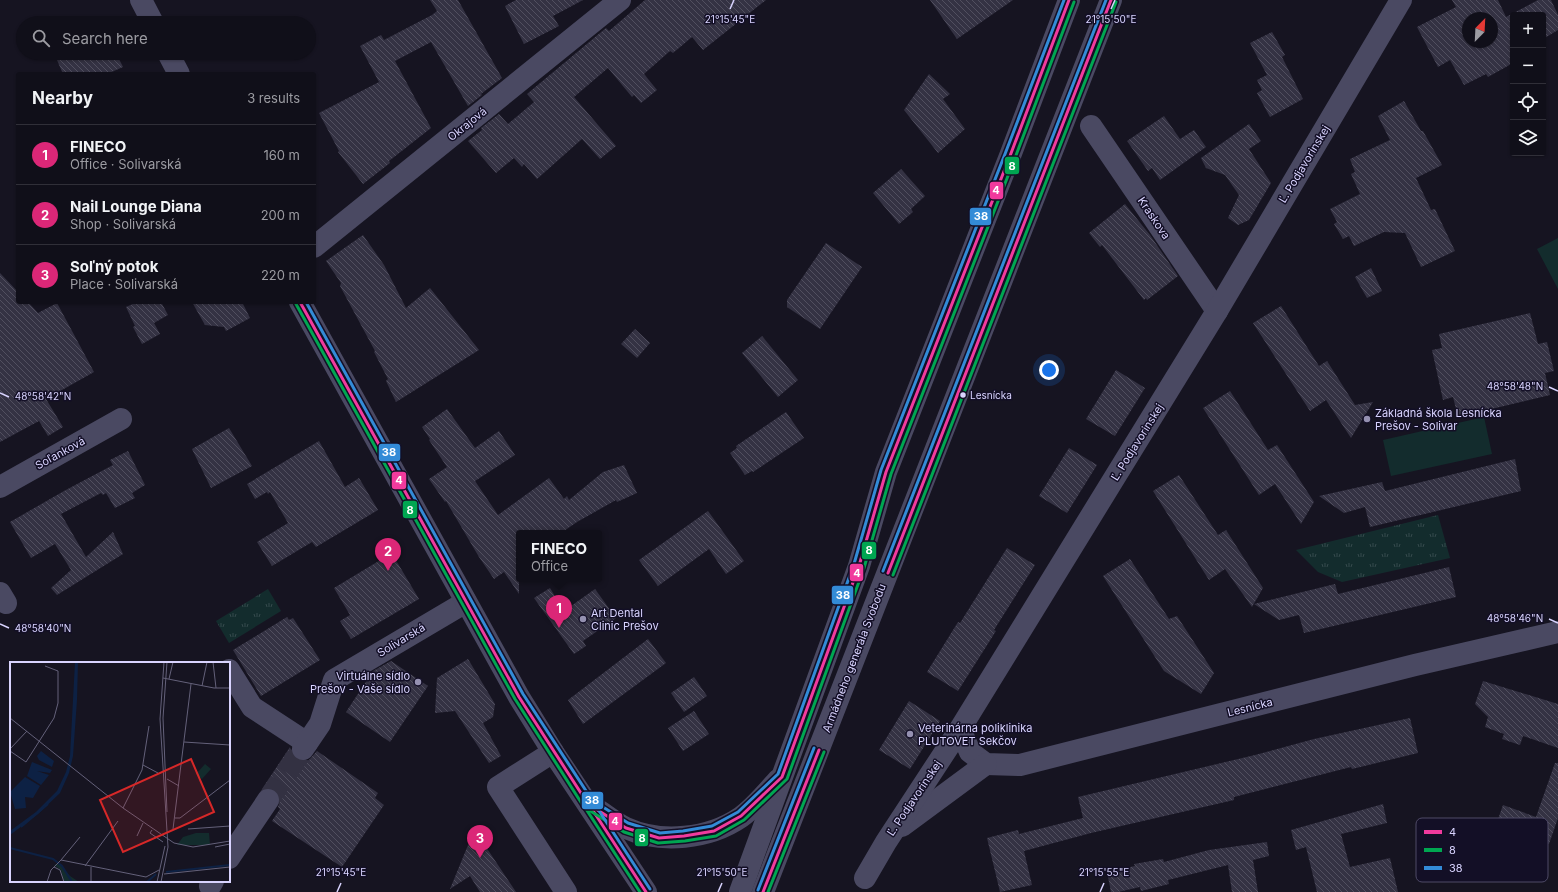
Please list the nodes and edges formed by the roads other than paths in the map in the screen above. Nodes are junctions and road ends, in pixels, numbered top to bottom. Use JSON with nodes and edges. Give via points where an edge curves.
{"nodes":[{"id":1,"x":141,"y":0,"type":"edge"},
{"id":2,"x":620,"y":0,"type":"edge"},
{"id":3,"x":1069,"y":0,"type":"edge"},
{"id":4,"x":1111,"y":0,"type":"edge"},
{"id":5,"x":1401,"y":0,"type":"edge"},
{"id":6,"x":149,"y":16,"type":"edge"},
{"id":7,"x":172,"y":60,"type":"edge"},
{"id":8,"x":178,"y":72,"type":"edge"},
{"id":9,"x":1092,"y":126,"type":"dead end"},
{"id":10,"x":316,"y":245,"type":"edge"},
{"id":11,"x":301,"y":304,"type":"edge"},
{"id":12,"x":1217,"y":311,"type":"junction"},
{"id":13,"x":120,"y":419,"type":"dead end"},
{"id":14,"x":0,"y":487,"type":"edge"},
{"id":15,"x":466,"y":602,"type":"junction"},
{"id":16,"x":1558,"y":632,"type":"edge"},
{"id":17,"x":230,"y":672,"type":"edge"},
{"id":18,"x":960,"y":729,"type":"junction"},
{"id":19,"x":553,"y":752,"type":"junction"},
{"id":20,"x":986,"y":764,"type":"junction"},
{"id":21,"x":782,"y":777,"type":"junction"},
{"id":22,"x":268,"y":800,"type":"tunnel mouth"},
{"id":23,"x":588,"y":804,"type":"junction"},
{"id":24,"x":890,"y":835,"type":"junction"},
{"id":25,"x":230,"y":857,"type":"edge"},
{"id":26,"x":865,"y":878,"type":"dead end"},
{"id":27,"x":566,"y":892,"type":"edge"},
{"id":28,"x":646,"y":892,"type":"edge"},
{"id":29,"x":740,"y":892,"type":"edge"},
{"id":30,"x":763,"y":892,"type":"edge"}],
"edges":[{"from":1,"to":6,"type":"street"},
{"from":2,"to":10,"type":"street","name":"Okrajová"},
{"from":3,"to":21,"type":"street","via":[[886,472],[860,566]]},
{"from":4,"to":30,"type":"street","name":"Armádneho generála Svobodu"},
{"from":5,"to":12,"type":"street","name":"Ľ. Podjavorinskej"},
{"from":7,"to":8,"type":"street"},
{"from":9,"to":12,"type":"street","name":"Kraskova"},
{"from":11,"to":15,"type":"street"},
{"from":12,"to":18,"type":"street","name":"Ľ. Podjavorinskej"},
{"from":13,"to":14,"type":"street","name":"Soľanková"},
{"from":15,"to":17,"type":"street","name":"Solivarská","via":[[334,680],[320,724],[305,746],[252,707]]},
{"from":15,"to":19,"type":"street"},
{"from":16,"to":20,"type":"street","name":"Lesnícka","via":[[1408,667],[1020,765]]},
{"from":18,"to":20,"type":"street","via":[[970,752]]},
{"from":18,"to":24,"type":"street","name":"Ľ. Podjavorinskej"},
{"from":19,"to":23,"type":"street"},
{"from":19,"to":27,"type":"street","via":[[498,787]]},
{"from":20,"to":24,"type":"street"},
{"from":21,"to":23,"type":"street","via":[[741,816],[714,831],[684,836],[659,838],[626,828]]},
{"from":21,"to":29,"type":"street"},
{"from":22,"to":25,"type":"street"},
{"from":23,"to":28,"type":"street"},
{"from":24,"to":26,"type":"street","name":"Ľ. Podjavorinskej"}]}
